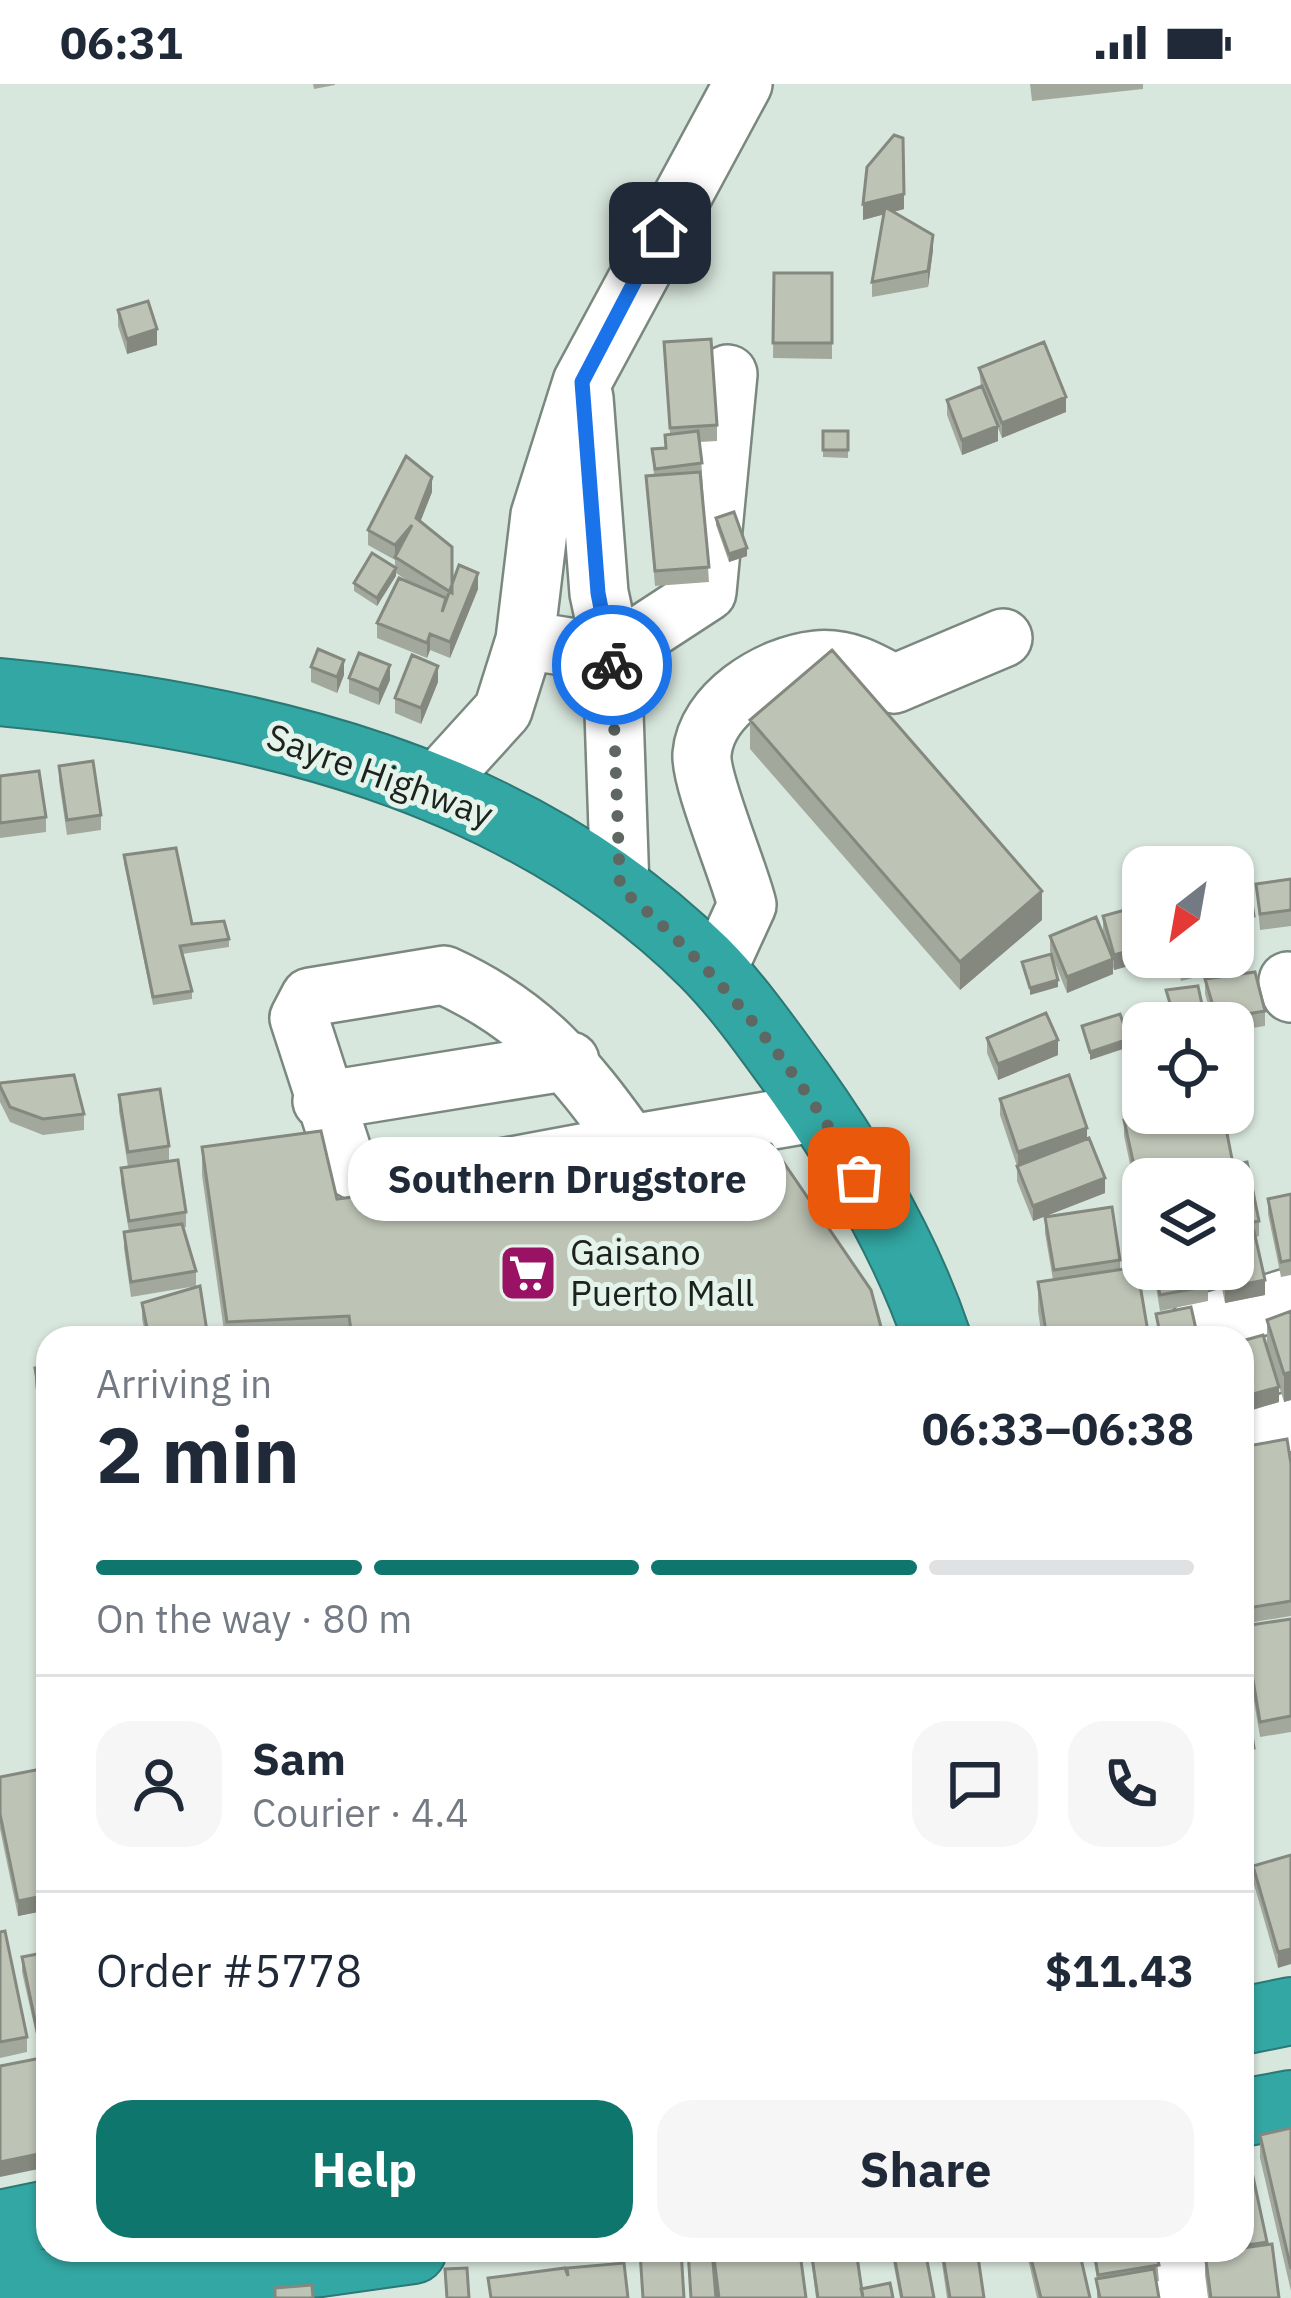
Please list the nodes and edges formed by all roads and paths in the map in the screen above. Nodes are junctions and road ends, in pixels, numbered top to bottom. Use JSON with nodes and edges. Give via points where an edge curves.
{"nodes":[{"id":1,"x":743,"y":84,"type":"edge"},
{"id":2,"x":728,"y":374,"type":"dead end"},
{"id":3,"x":582,"y":382,"type":"junction"},
{"id":4,"x":1003,"y":638,"type":"dead end"},
{"id":5,"x":525,"y":640,"type":"junction"},
{"id":6,"x":612,"y":655,"type":"junction"},
{"id":7,"x":0,"y":692,"type":"edge"},
{"id":8,"x":433,"y":787,"type":"junction"},
{"id":9,"x":620,"y":888,"type":"junction"},
{"id":10,"x":716,"y":975,"type":"junction"},
{"id":11,"x":570,"y":1061,"type":"junction"},
{"id":12,"x":322,"y":1101,"type":"junction"},
{"id":13,"x":820,"y":1112,"type":"junction"},
{"id":14,"x":630,"y":1144,"type":"junction"},
{"id":15,"x":1291,"y":1297,"type":"edge"},
{"id":16,"x":932,"y":1326,"type":"edge"},
{"id":17,"x":1199,"y":1326,"type":"edge"},
{"id":18,"x":1291,"y":1421,"type":"edge"},
{"id":19,"x":1254,"y":1433,"type":"edge"},
{"id":20,"x":1291,"y":2012,"type":"edge"},
{"id":21,"x":1254,"y":2019,"type":"edge"},
{"id":22,"x":1291,"y":2055,"type":"edge"},
{"id":23,"x":1254,"y":2062,"type":"edge"},
{"id":24,"x":1291,"y":2104,"type":"edge"},
{"id":25,"x":1254,"y":2111,"type":"edge"},
{"id":26,"x":36,"y":2216,"type":"edge"},
{"id":27,"x":0,"y":2224,"type":"edge"},
{"id":28,"x":36,"y":2250,"type":"edge"},
{"id":29,"x":0,"y":2253,"type":"edge"},
{"id":30,"x":327,"y":2262,"type":"edge"},
{"id":31,"x":1178,"y":2262,"type":"edge"},
{"id":32,"x":0,"y":2276,"type":"edge"},
{"id":33,"x":1184,"y":2298,"type":"edge"}],
"edges":[{"from":1,"to":3,"type":"street"},
{"from":2,"to":6,"type":"street","via":[[712,580],[698,602]]},
{"from":3,"to":5,"type":"street","via":[[540,515]]},
{"from":3,"to":6,"type":"street","via":[[598,593]]},
{"from":4,"to":10,"type":"street","via":[[894,684],[859,664],[814,660],[743,690],[711,717],[701,758],[747,905]]},
{"from":5,"to":6,"type":"street"},
{"from":5,"to":8,"type":"street","via":[[502,710]]},
{"from":6,"to":9,"type":"street"},
{"from":7,"to":8,"type":"highway","name":"Sayre Highway","via":[[196,715]]},
{"from":8,"to":9,"type":"highway","name":"Sayre Highway","via":[[523,828]]},
{"from":9,"to":10,"type":"highway","name":"Sayre Highway"},
{"from":10,"to":13,"type":"highway","name":"Sayre Highway"},
{"from":11,"to":12,"type":"street"},
{"from":11,"to":12,"type":"street","via":[[500,1000],[443,975],[399,982],[310,997],[299,1018]]},
{"from":11,"to":14,"type":"street"},
{"from":12,"to":14,"type":"street","via":[[347,1166],[389,1190]]},
{"from":13,"to":14,"type":"street"},
{"from":13,"to":16,"type":"highway","name":"Sayre Highway"},
{"from":15,"to":17,"type":"street"},
{"from":18,"to":19,"type":"street"},
{"from":20,"to":21,"type":"highway"},
{"from":22,"to":23,"type":"highway"},
{"from":24,"to":25,"type":"highway"},
{"from":26,"to":27,"type":"highway"},
{"from":28,"to":29,"type":"highway"},
{"from":30,"to":32,"type":"highway","via":[[47,2284]]},
{"from":31,"to":33,"type":"street"}]}
